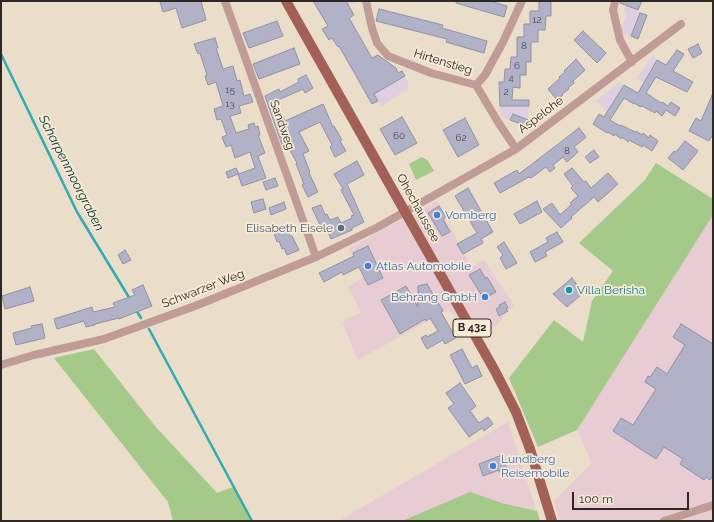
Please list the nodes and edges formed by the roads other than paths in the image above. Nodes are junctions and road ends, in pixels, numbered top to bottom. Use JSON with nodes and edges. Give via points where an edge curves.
{"nodes":[{"id":1,"x":225,"y":1,"type":"edge"},
{"id":2,"x":286,"y":1,"type":"edge"},
{"id":3,"x":366,"y":1,"type":"edge"},
{"id":4,"x":522,"y":1,"type":"edge"},
{"id":5,"x":615,"y":1,"type":"edge"},
{"id":6,"x":681,"y":24,"type":"dead end"},
{"id":7,"x":632,"y":62,"type":"junction"},
{"id":8,"x":476,"y":85,"type":"junction"},
{"id":9,"x":516,"y":149,"type":"junction"},
{"id":10,"x":405,"y":212,"type":"junction"},
{"id":11,"x":316,"y":257,"type":"junction"},
{"id":12,"x":1,"y":365,"type":"edge"},
{"id":13,"x":713,"y":505,"type":"edge"},
{"id":14,"x":552,"y":521,"type":"edge"},
{"id":15,"x":664,"y":521,"type":"edge"}],
"edges":[{"from":1,"to":11,"type":"street","name":"Sandweg"},
{"from":2,"to":10,"type":"main road","name":"Ohechaussee","number":"B 432"},
{"from":3,"to":8,"type":"street","name":"Hirtenstieg","via":[[377,43],[388,56]]},
{"from":4,"to":8,"type":"street","via":[[485,75]]},
{"from":5,"to":7,"type":"street","via":[[613,10],[620,40]]},
{"from":6,"to":7,"type":"street","name":"Aspelohe"},
{"from":7,"to":9,"type":"street","name":"Aspelohe"},
{"from":8,"to":9,"type":"street","name":"Hirtenstieg"},
{"from":9,"to":10,"type":"street","name":"Aspelohe"},
{"from":10,"to":11,"type":"street","name":"Schwarzer Weg"},
{"from":10,"to":14,"type":"main road","name":"Ohechaussee","number":"B 432","via":[[516,412]]},
{"from":11,"to":12,"type":"street","name":"Schwarzer Weg","via":[[195,306],[104,339]]},
{"from":13,"to":15,"type":"street"}]}
